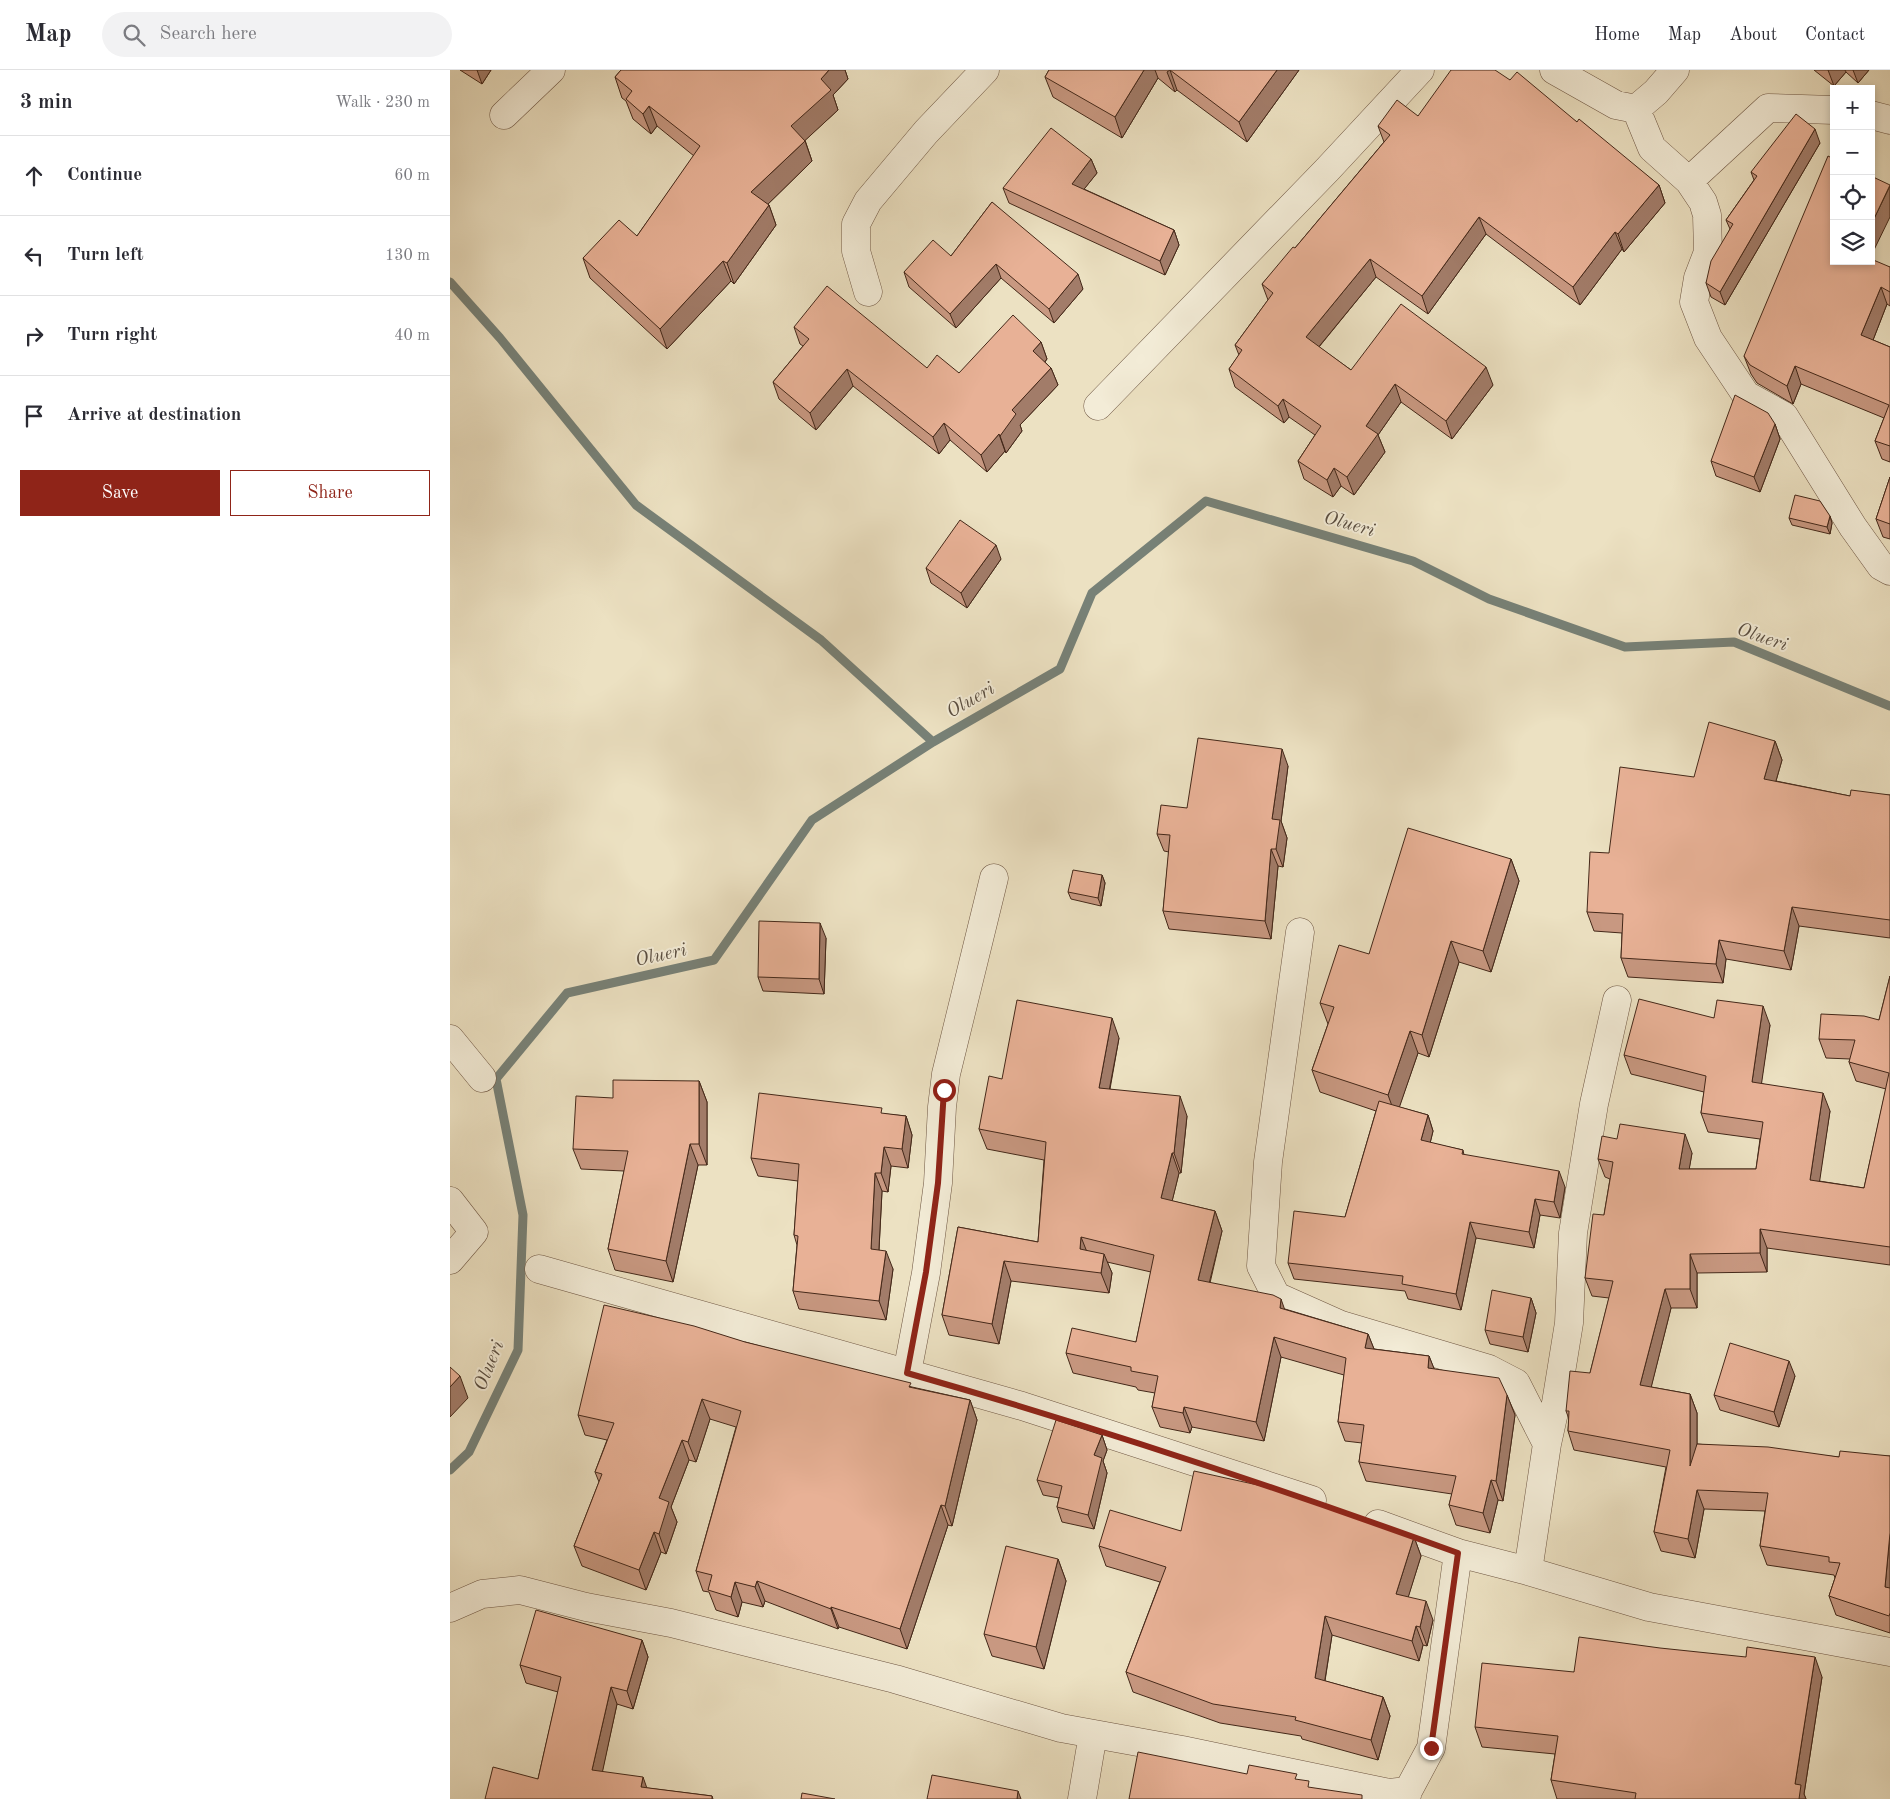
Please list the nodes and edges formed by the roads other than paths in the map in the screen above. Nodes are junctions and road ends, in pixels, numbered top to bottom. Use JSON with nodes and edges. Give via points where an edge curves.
{"nodes":[{"id":1,"x":551,"y":70,"type":"edge"},
{"id":2,"x":985,"y":70,"type":"edge"},
{"id":3,"x":1420,"y":70,"type":"edge"},
{"id":4,"x":1554,"y":70,"type":"edge"},
{"id":5,"x":1675,"y":70,"type":"edge"},
{"id":6,"x":1636,"y":109,"type":"junction"},
{"id":7,"x":1830,"y":110,"type":"edge"},
{"id":8,"x":504,"y":115,"type":"dead end"},
{"id":9,"x":1875,"y":116,"type":"edge"},
{"id":10,"x":1890,"y":120,"type":"edge"},
{"id":11,"x":1689,"y":181,"type":"junction"},
{"id":12,"x":868,"y":292,"type":"dead end"},
{"id":13,"x":1098,"y":406,"type":"dead end"},
{"id":14,"x":1890,"y":571,"type":"edge"},
{"id":15,"x":994,"y":878,"type":"dead end"},
{"id":16,"x":1300,"y":932,"type":"dead end"},
{"id":17,"x":1617,"y":1000,"type":"dead end"},
{"id":18,"x":450,"y":1038,"type":"edge"},
{"id":19,"x":482,"y":1078,"type":"dead end"},
{"id":20,"x":450,"y":1201,"type":"edge"},
{"id":21,"x":450,"y":1260,"type":"edge"},
{"id":22,"x":539,"y":1269,"type":"dead end"},
{"id":23,"x":907,"y":1373,"type":"junction"},
{"id":24,"x":1547,"y":1444,"type":"junction"},
{"id":25,"x":1458,"y":1553,"type":"junction"},
{"id":26,"x":1528,"y":1571,"type":"junction"},
{"id":27,"x":450,"y":1608,"type":"edge"},
{"id":28,"x":1890,"y":1652,"type":"edge"},
{"id":29,"x":1093,"y":1734,"type":"junction"},
{"id":30,"x":1407,"y":1795,"type":"edge"},
{"id":31,"x":1082,"y":1799,"type":"edge"}],
"edges":[{"from":1,"to":8,"type":"street"},
{"from":2,"to":12,"type":"street","via":[[926,132],[868,201],[856,224],[856,251]]},
{"from":3,"to":13,"type":"street"},
{"from":4,"to":6,"type":"street","via":[[1616,105]]},
{"from":5,"to":6,"type":"street"},
{"from":6,"to":11,"type":"street","via":[[1652,148]]},
{"from":7,"to":11,"type":"street","via":[[1768,108]]},
{"from":9,"to":10,"type":"street"},
{"from":11,"to":14,"type":"street","via":[[1703,202],[1707,215],[1708,252],[1698,278],[1694,302],[1708,338],[1746,395],[1784,416],[1853,528],[1881,566]]},
{"from":15,"to":23,"type":"street","via":[[946,1074],[938,1183]]},
{"from":16,"to":24,"type":"street","via":[[1268,1162],[1261,1266],[1276,1296],[1284,1300],[1341,1325],[1489,1369],[1516,1383]]},
{"from":17,"to":24,"type":"street","via":[[1594,1104],[1574,1233],[1569,1323]]},
{"from":18,"to":19,"type":"street"},
{"from":20,"to":21,"type":"street","via":[[474,1232]]},
{"from":22,"to":23,"type":"street"},
{"from":23,"to":25,"type":"street","via":[[1022,1406]]},
{"from":24,"to":26,"type":"street"},
{"from":25,"to":26,"type":"street"},
{"from":25,"to":30,"type":"street","via":[[1431,1748]]},
{"from":26,"to":28,"type":"street","via":[[1649,1607]]},
{"from":27,"to":29,"type":"street","via":[[482,1594],[520,1590],[586,1607],[671,1623],[885,1676],[1061,1728]]},
{"from":29,"to":30,"type":"street"},
{"from":29,"to":31,"type":"street"}]}
